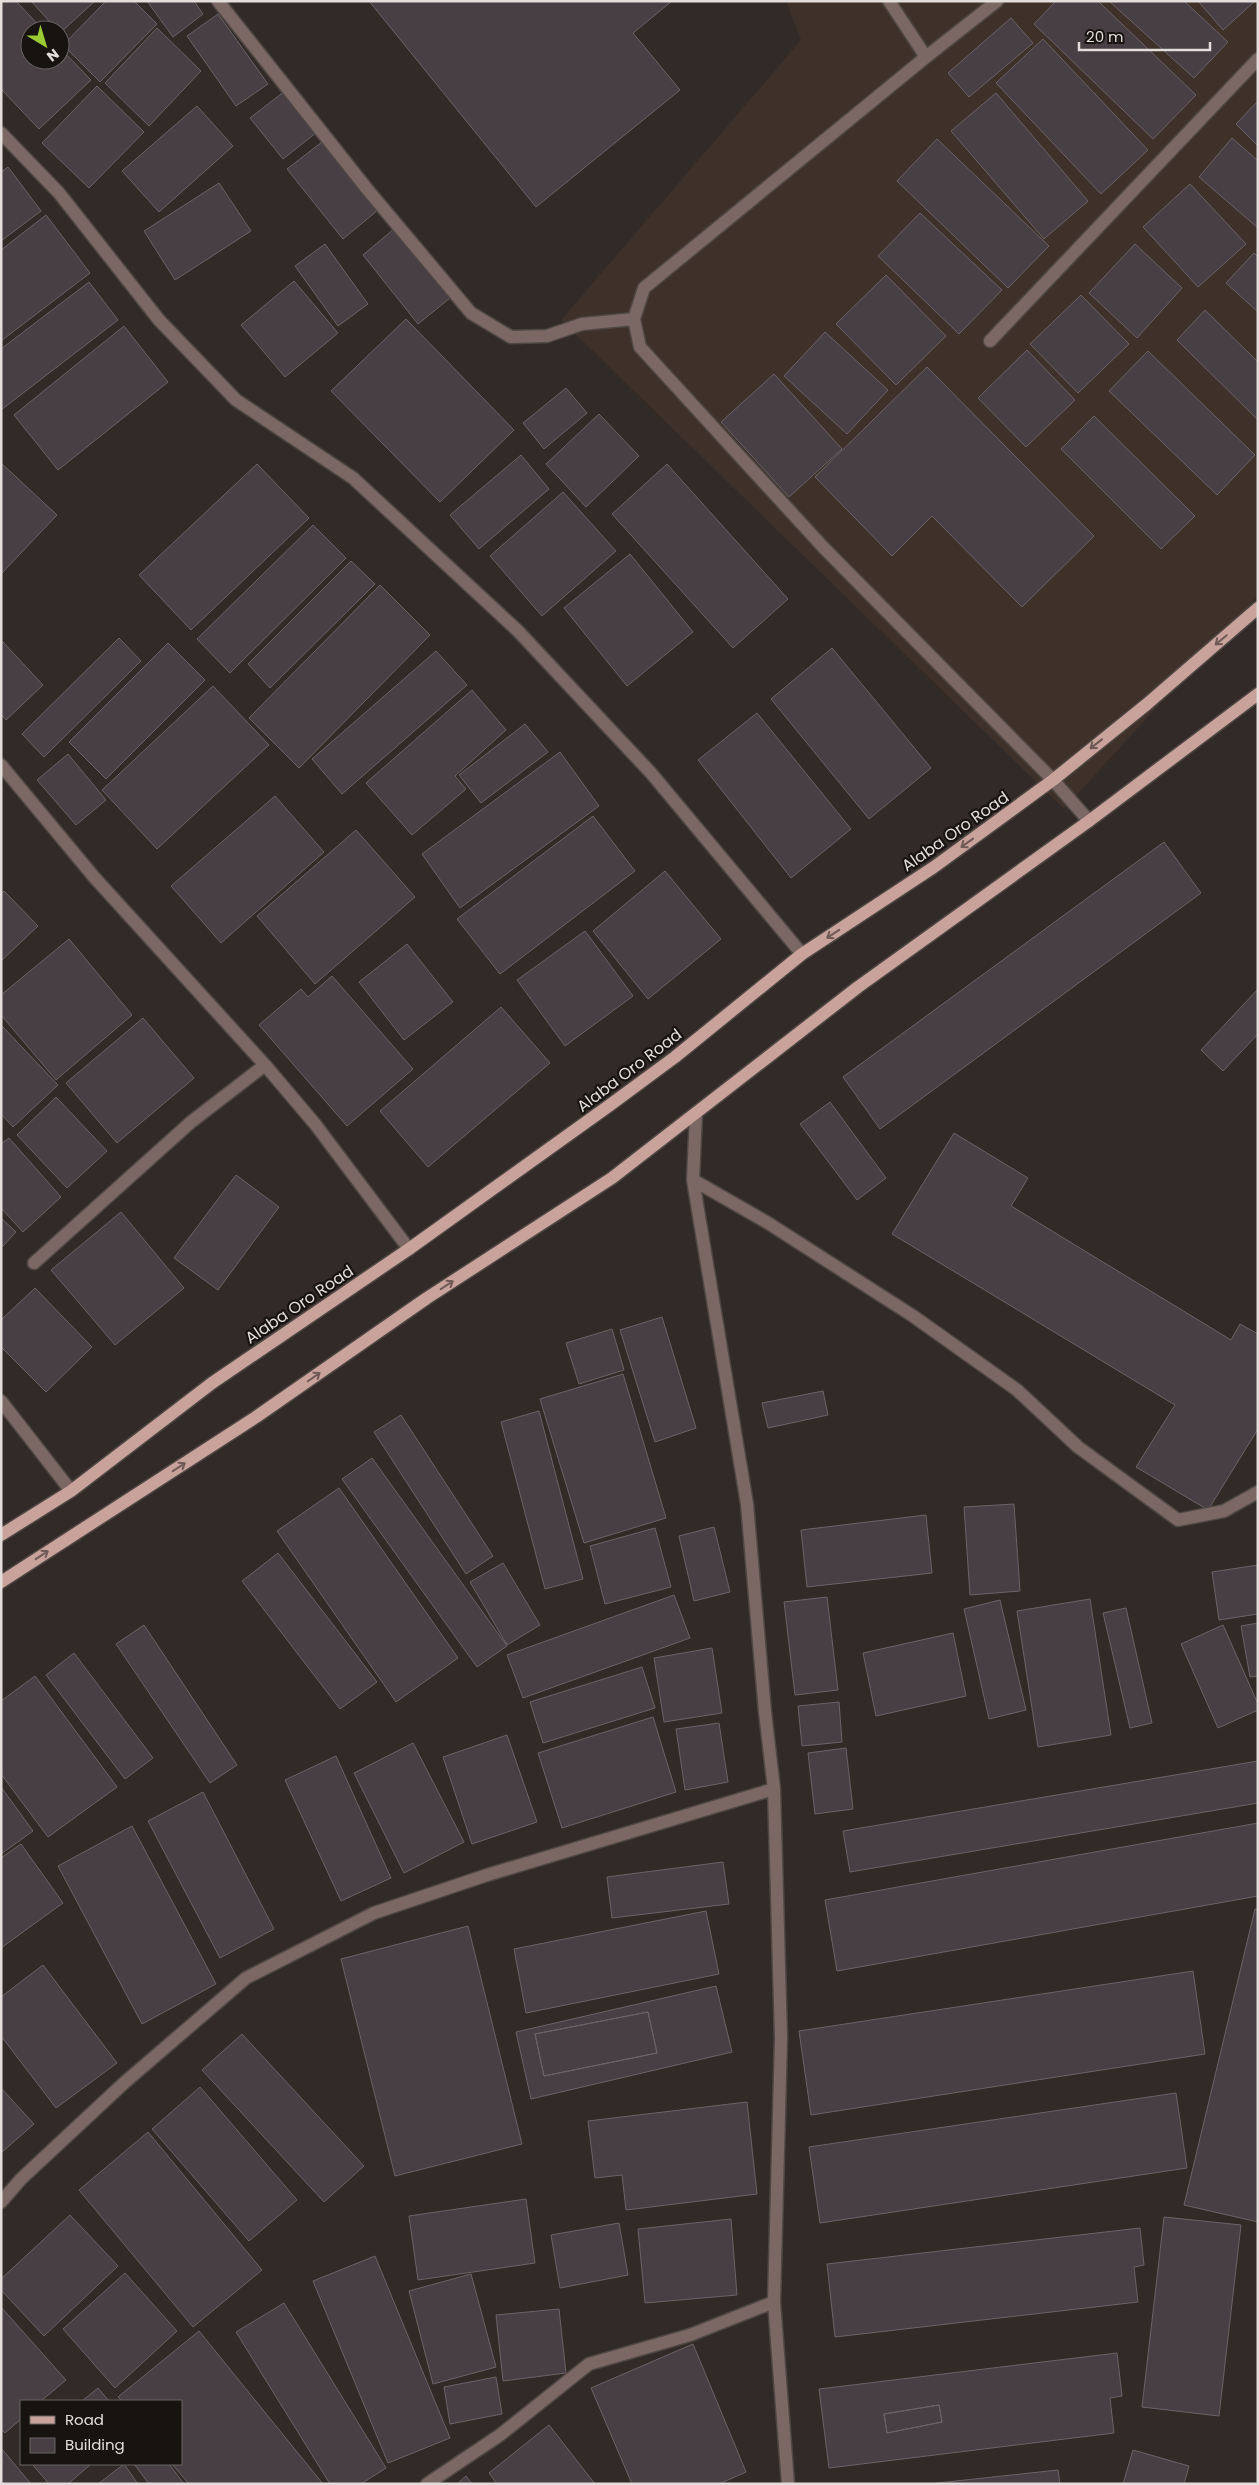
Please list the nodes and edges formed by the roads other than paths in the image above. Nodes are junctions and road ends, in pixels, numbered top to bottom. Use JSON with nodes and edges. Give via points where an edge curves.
{"nodes":[{"id":1,"x":218,"y":1,"type":"edge"},
{"id":2,"x":889,"y":1,"type":"edge"},
{"id":3,"x":996,"y":1,"type":"edge"},
{"id":4,"x":926,"y":56,"type":"junction"},
{"id":5,"x":1258,"y":59,"type":"edge"},
{"id":6,"x":1,"y":133,"type":"edge"},
{"id":7,"x":634,"y":319,"type":"junction"},
{"id":8,"x":990,"y":341,"type":"dead end"},
{"id":9,"x":1258,"y":608,"type":"edge"},
{"id":10,"x":1258,"y":694,"type":"edge"},
{"id":11,"x":1,"y":765,"type":"edge"},
{"id":12,"x":1053,"y":780,"type":"junction"},
{"id":13,"x":1089,"y":821,"type":"junction"},
{"id":14,"x":802,"y":954,"type":"junction"},
{"id":15,"x":265,"y":1064,"type":"junction"},
{"id":16,"x":696,"y":1113,"type":"junction"},
{"id":17,"x":693,"y":1180,"type":"junction"},
{"id":18,"x":409,"y":1249,"type":"junction"},
{"id":19,"x":34,"y":1263,"type":"dead end"},
{"id":20,"x":1,"y":1401,"type":"edge"},
{"id":21,"x":71,"y":1491,"type":"junction"},
{"id":22,"x":1258,"y":1492,"type":"edge"},
{"id":23,"x":1,"y":1535,"type":"edge"},
{"id":24,"x":1,"y":1582,"type":"edge"},
{"id":25,"x":774,"y":1789,"type":"junction"},
{"id":26,"x":1,"y":2202,"type":"edge"},
{"id":27,"x":774,"y":2302,"type":"junction"},
{"id":28,"x":427,"y":2484,"type":"edge"},
{"id":29,"x":788,"y":2484,"type":"edge"}],
"edges":[{"from":1,"to":7,"type":"street","via":[[367,190],[471,313],[512,337],[547,336],[582,324]]},
{"from":2,"to":4,"type":"street"},
{"from":3,"to":4,"type":"street"},
{"from":4,"to":7,"type":"street","via":[[644,288]]},
{"from":5,"to":8,"type":"street"},
{"from":6,"to":14,"type":"street","via":[[59,193],[159,320],[236,400],[353,478],[518,631],[651,773]]},
{"from":7,"to":12,"type":"street","via":[[640,347],[823,547]]},
{"from":9,"to":12,"type":"main road","name":"Alaba Oro Road","one_way":true},
{"from":10,"to":13,"type":"main road"},
{"from":11,"to":15,"type":"street","via":[[94,877]]},
{"from":12,"to":13,"type":"street"},
{"from":12,"to":14,"type":"main road","name":"Alaba Oro Road","one_way":true,"via":[[934,867]]},
{"from":13,"to":16,"type":"main road","via":[[858,987]]},
{"from":14,"to":18,"type":"main road","name":"Alaba Oro Road","via":[[675,1056]]},
{"from":15,"to":18,"type":"street","via":[[315,1124]]},
{"from":15,"to":19,"type":"street","via":[[191,1122]]},
{"from":16,"to":17,"type":"street"},
{"from":24,"to":16,"type":"main road","one_way":true,"via":[[256,1417],[427,1298],[612,1178]]},
{"from":17,"to":22,"type":"street","via":[[768,1223],[913,1316],[1017,1390],[1078,1447],[1178,1520],[1224,1512]]},
{"from":17,"to":25,"type":"street","via":[[747,1504]]},
{"from":18,"to":21,"type":"main road","name":"Alaba Oro Road","via":[[212,1383]]},
{"from":20,"to":21,"type":"street"},
{"from":21,"to":23,"type":"main road","name":"Alaba Oro Road"},
{"from":25,"to":26,"type":"street","via":[[487,1874],[374,1913],[246,1978],[124,2083],[21,2179]]},
{"from":25,"to":27,"type":"street","via":[[781,2038]]},
{"from":27,"to":28,"type":"street","via":[[690,2335],[588,2364],[500,2435]]},
{"from":27,"to":29,"type":"street"}]}
